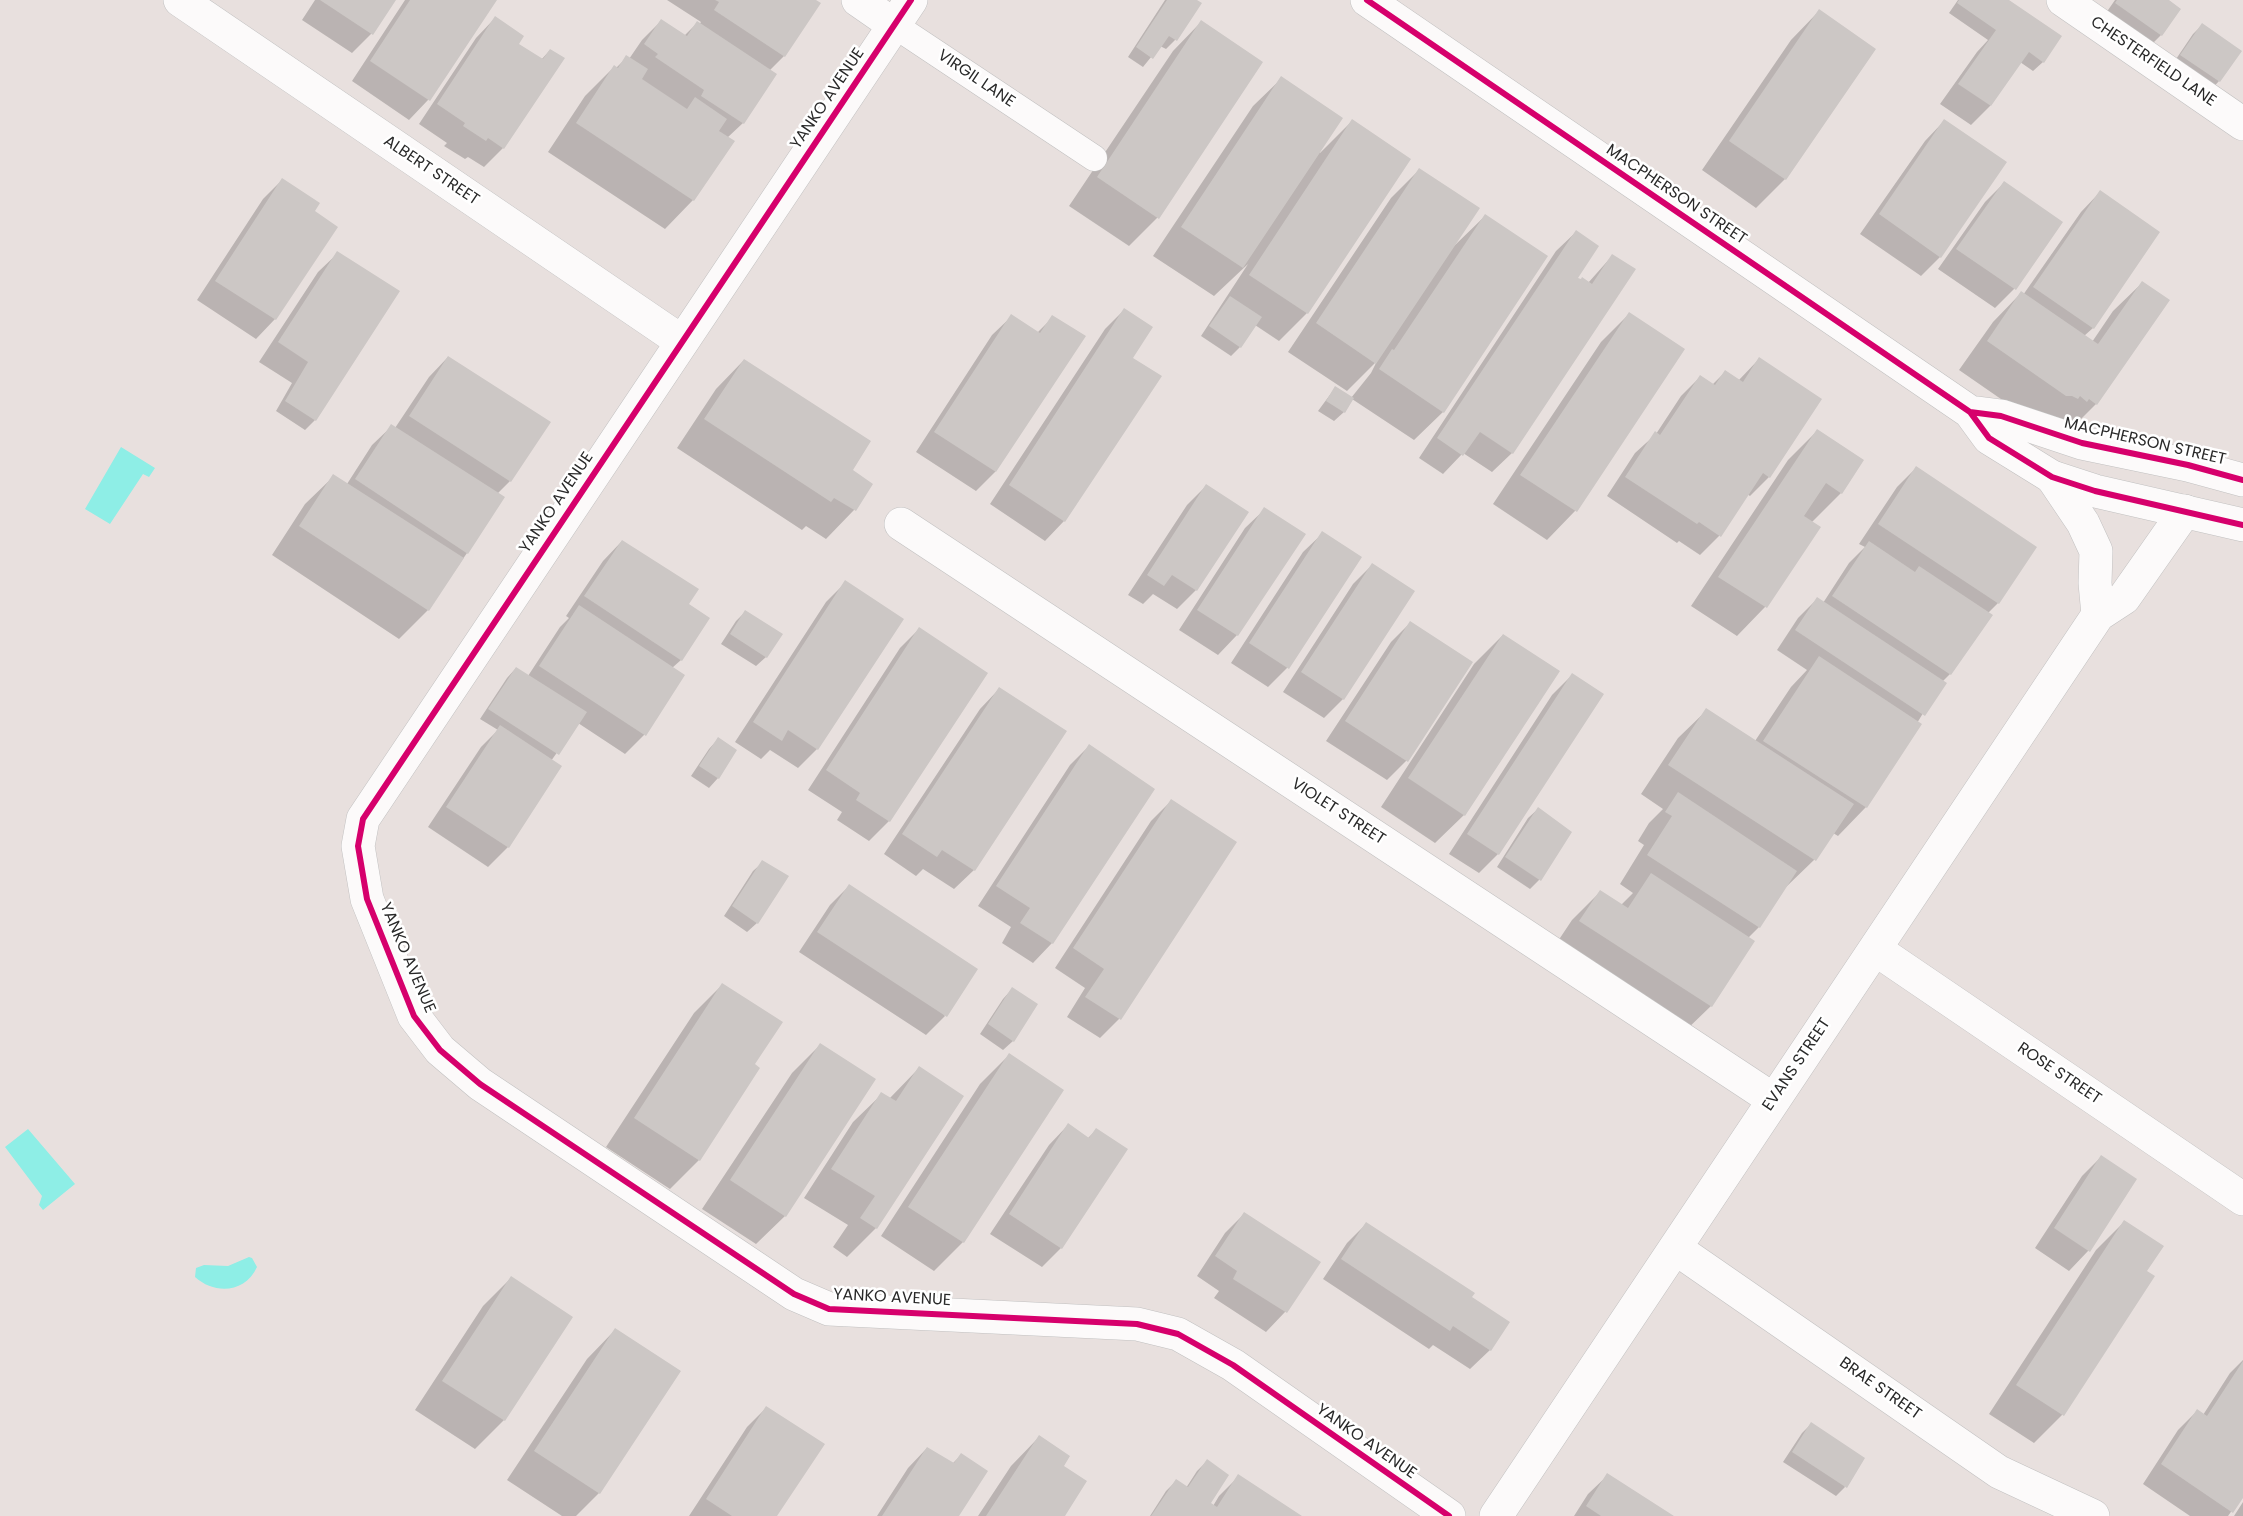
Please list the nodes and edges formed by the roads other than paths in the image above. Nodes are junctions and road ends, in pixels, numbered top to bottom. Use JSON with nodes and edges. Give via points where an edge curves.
{"nodes":[{"id":1,"x":180,"y":0,"type":"edge"},
{"id":2,"x":858,"y":0,"type":"edge"},
{"id":3,"x":1367,"y":0,"type":"edge"},
{"id":4,"x":2062,"y":0,"type":"edge"},
{"id":5,"x":902,"y":12,"type":"edge"},
{"id":6,"x":2243,"y":124,"type":"edge"},
{"id":7,"x":1094,"y":158,"type":"dead end"},
{"id":8,"x":681,"y":341,"type":"junction"},
{"id":9,"x":1970,"y":412,"type":"junction"},
{"id":10,"x":2188,"y":465,"type":"junction"},
{"id":11,"x":2052,"y":477,"type":"junction"},
{"id":12,"x":2243,"y":480,"type":"edge"},
{"id":13,"x":2185,"y":511,"type":"junction"},
{"id":14,"x":901,"y":524,"type":"dead end"},
{"id":15,"x":2243,"y":525,"type":"edge"},
{"id":16,"x":2098,"y":615,"type":"junction"},
{"id":17,"x":1875,"y":949,"type":"junction"},
{"id":18,"x":1774,"y":1100,"type":"junction"},
{"id":19,"x":2243,"y":1199,"type":"edge"},
{"id":20,"x":1675,"y":1248,"type":"junction"},
{"id":21,"x":1449,"y":1516,"type":"edge"},
{"id":22,"x":1496,"y":1516,"type":"edge"},
{"id":23,"x":2093,"y":1516,"type":"edge"}],
"edges":[{"from":1,"to":8,"type":"street","name":"ALBERT STREET"},
{"from":2,"to":5,"type":"street","name":"VIRGIL LANE"},
{"from":3,"to":9,"type":"street","name":"MACPHERSON STREET"},
{"from":4,"to":6,"type":"street","name":"CHESTERFIELD LANE"},
{"from":5,"to":7,"type":"lane","name":"VIRGIL LANE"},
{"from":5,"to":8,"type":"street","name":"YANKO AVENUE"},
{"from":8,"to":21,"type":"street","name":"YANKO AVENUE","via":[[363,819],[357,846],[367,899],[414,1016],[440,1050],[480,1084],[794,1294],[829,1309],[1137,1324],[1178,1334],[1233,1365]]},
{"from":9,"to":10,"type":"street","name":"MACPHERSON STREET","via":[[2001,416],[2082,443]]},
{"from":9,"to":11,"type":"street","name":"MACPHERSON STREET","via":[[1989,438]]},
{"from":10,"to":12,"type":"street","name":"MACPHERSON STREET"},
{"from":10,"to":13,"type":"street"},
{"from":11,"to":13,"type":"street","name":"MACPHERSON STREET"},
{"from":11,"to":16,"type":"street","via":[[2083,523],[2096,551]]},
{"from":13,"to":15,"type":"street","name":"MACPHERSON STREET"},
{"from":13,"to":16,"type":"street","name":"EVANS STREET","via":[[2124,598]]},
{"from":14,"to":18,"type":"street","name":"VIOLET STREET"},
{"from":16,"to":17,"type":"street","name":"EVANS STREET"},
{"from":17,"to":18,"type":"street","name":"EVANS STREET"},
{"from":17,"to":19,"type":"street","name":"ROSE STREET"},
{"from":18,"to":20,"type":"street","name":"EVANS STREET"},
{"from":20,"to":22,"type":"street","name":"EVANS STREET"},
{"from":20,"to":23,"type":"street","name":"BRAE STREET","via":[[1999,1472]]}]}
